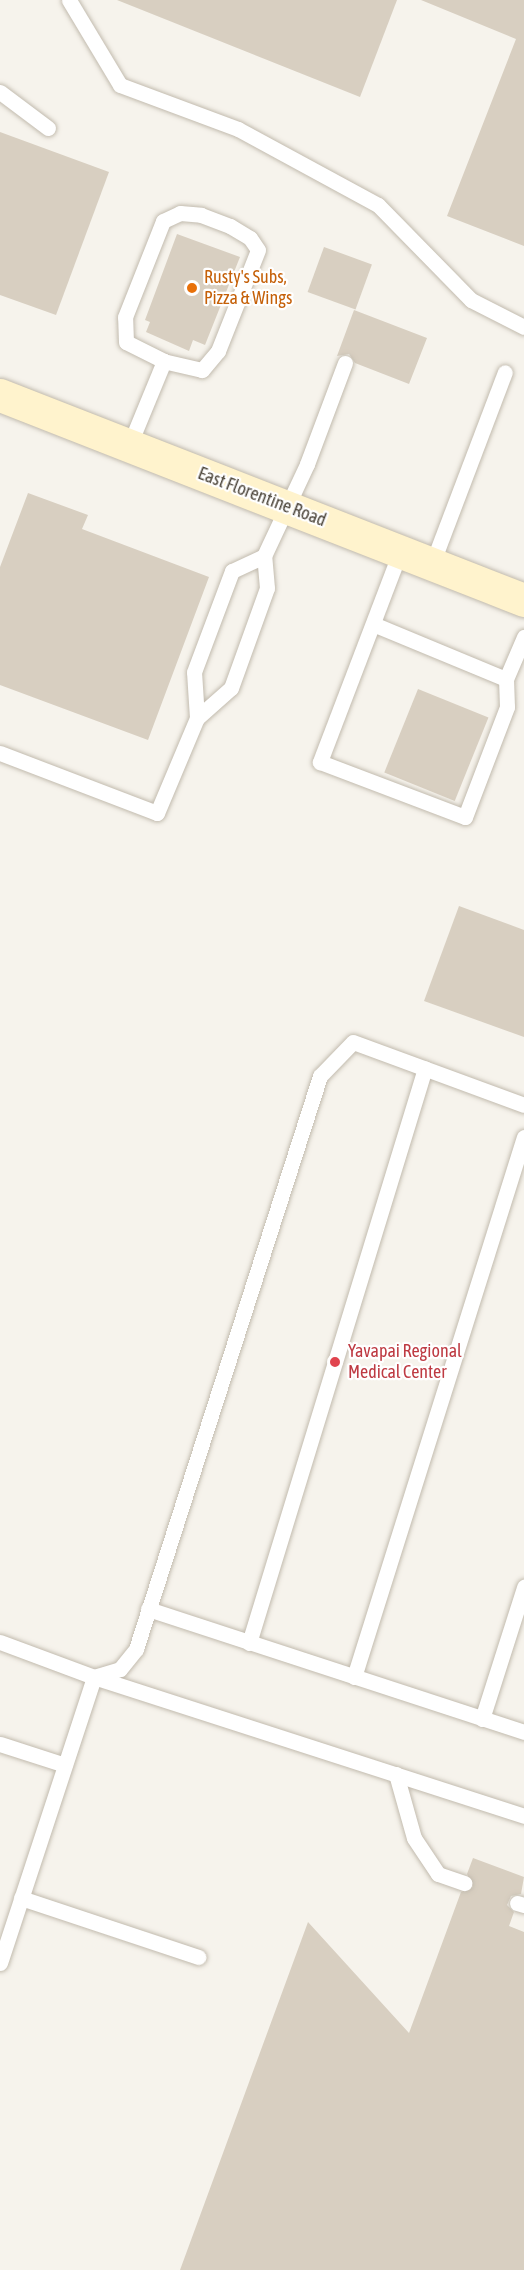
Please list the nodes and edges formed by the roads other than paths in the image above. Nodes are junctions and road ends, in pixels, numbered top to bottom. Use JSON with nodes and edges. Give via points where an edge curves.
{"nodes":[{"id":1,"x":69,"y":0,"type":"edge"},
{"id":2,"x":0,"y":92,"type":"edge"},
{"id":3,"x":48,"y":128,"type":"dead end"},
{"id":4,"x":524,"y":327,"type":"edge"},
{"id":5,"x":164,"y":361,"type":"junction"},
{"id":6,"x":345,"y":363,"type":"dead end"},
{"id":7,"x":506,"y":372,"type":"dead end"},
{"id":8,"x":0,"y":395,"type":"edge"},
{"id":9,"x":129,"y":446,"type":"junction"},
{"id":10,"x":286,"y":507,"type":"junction"},
{"id":11,"x":400,"y":552,"type":"junction"},
{"id":12,"x":264,"y":556,"type":"junction"},
{"id":13,"x":432,"y":564,"type":"junction"},
{"id":14,"x":524,"y":600,"type":"edge"},
{"id":15,"x":373,"y":624,"type":"junction"},
{"id":16,"x":524,"y":638,"type":"edge"},
{"id":17,"x":506,"y":679,"type":"junction"},
{"id":18,"x":197,"y":718,"type":"junction"},
{"id":19,"x":0,"y":753,"type":"edge"},
{"id":20,"x":425,"y":1068,"type":"junction"},
{"id":21,"x":524,"y":1105,"type":"edge"},
{"id":22,"x":524,"y":1137,"type":"edge"},
{"id":23,"x":524,"y":1587,"type":"edge"},
{"id":24,"x":148,"y":1609,"type":"junction"},
{"id":25,"x":0,"y":1642,"type":"edge"},
{"id":26,"x":249,"y":1643,"type":"junction"},
{"id":27,"x":94,"y":1677,"type":"junction"},
{"id":28,"x":354,"y":1677,"type":"junction"},
{"id":29,"x":482,"y":1719,"type":"junction"},
{"id":30,"x":524,"y":1732,"type":"edge"},
{"id":31,"x":0,"y":1744,"type":"edge"},
{"id":32,"x":65,"y":1765,"type":"junction"},
{"id":33,"x":396,"y":1774,"type":"junction"},
{"id":34,"x":524,"y":1816,"type":"edge"},
{"id":35,"x":464,"y":1883,"type":"dead end"},
{"id":36,"x":21,"y":1898,"type":"junction"},
{"id":37,"x":198,"y":1957,"type":"dead end"},
{"id":38,"x":0,"y":1963,"type":"edge"}],
"edges":[{"from":1,"to":4,"type":"lane","via":[[120,86],[238,129],[378,205],[471,300]]},
{"from":2,"to":3,"type":"lane"},
{"from":5,"to":5,"type":"lane","via":[[202,370],[218,351],[258,250],[250,238],[201,215],[180,213],[163,221],[125,316],[126,342]]},
{"from":5,"to":9,"type":"lane"},
{"from":6,"to":10,"type":"lane"},
{"from":7,"to":13,"type":"lane"},
{"from":8,"to":9,"type":"street","name":"East Florentine Road"},
{"from":9,"to":10,"type":"street","name":"East Florentine Road"},
{"from":10,"to":11,"type":"street","name":"East Florentine Road"},
{"from":10,"to":12,"type":"lane"},
{"from":11,"to":13,"type":"street","name":"East Florentine Road"},
{"from":11,"to":15,"type":"lane"},
{"from":12,"to":18,"type":"lane","via":[[267,588],[231,688]]},
{"from":12,"to":18,"type":"lane","via":[[232,571],[194,672]]},
{"from":13,"to":14,"type":"street","name":"East Florentine Road"},
{"from":15,"to":17,"type":"lane"},
{"from":15,"to":17,"type":"lane","via":[[320,762],[465,817],[507,707]]},
{"from":16,"to":17,"type":"lane"},
{"from":18,"to":19,"type":"lane","via":[[157,813]]},
{"from":20,"to":21,"type":"lane"},
{"from":20,"to":24,"type":"lane","via":[[353,1042],[320,1076]]},
{"from":20,"to":26,"type":"lane"},
{"from":22,"to":28,"type":"lane"},
{"from":23,"to":29,"type":"lane"},
{"from":24,"to":26,"type":"lane"},
{"from":24,"to":27,"type":"lane","via":[[136,1649],[120,1669]]},
{"from":25,"to":27,"type":"lane"},
{"from":26,"to":28,"type":"lane"},
{"from":27,"to":32,"type":"lane"},
{"from":27,"to":33,"type":"lane"},
{"from":28,"to":29,"type":"lane"},
{"from":29,"to":30,"type":"lane"},
{"from":31,"to":32,"type":"lane"},
{"from":32,"to":36,"type":"lane"},
{"from":33,"to":34,"type":"lane"},
{"from":33,"to":35,"type":"lane","via":[[414,1838],[438,1874]]},
{"from":36,"to":37,"type":"lane"},
{"from":36,"to":38,"type":"lane"}]}
